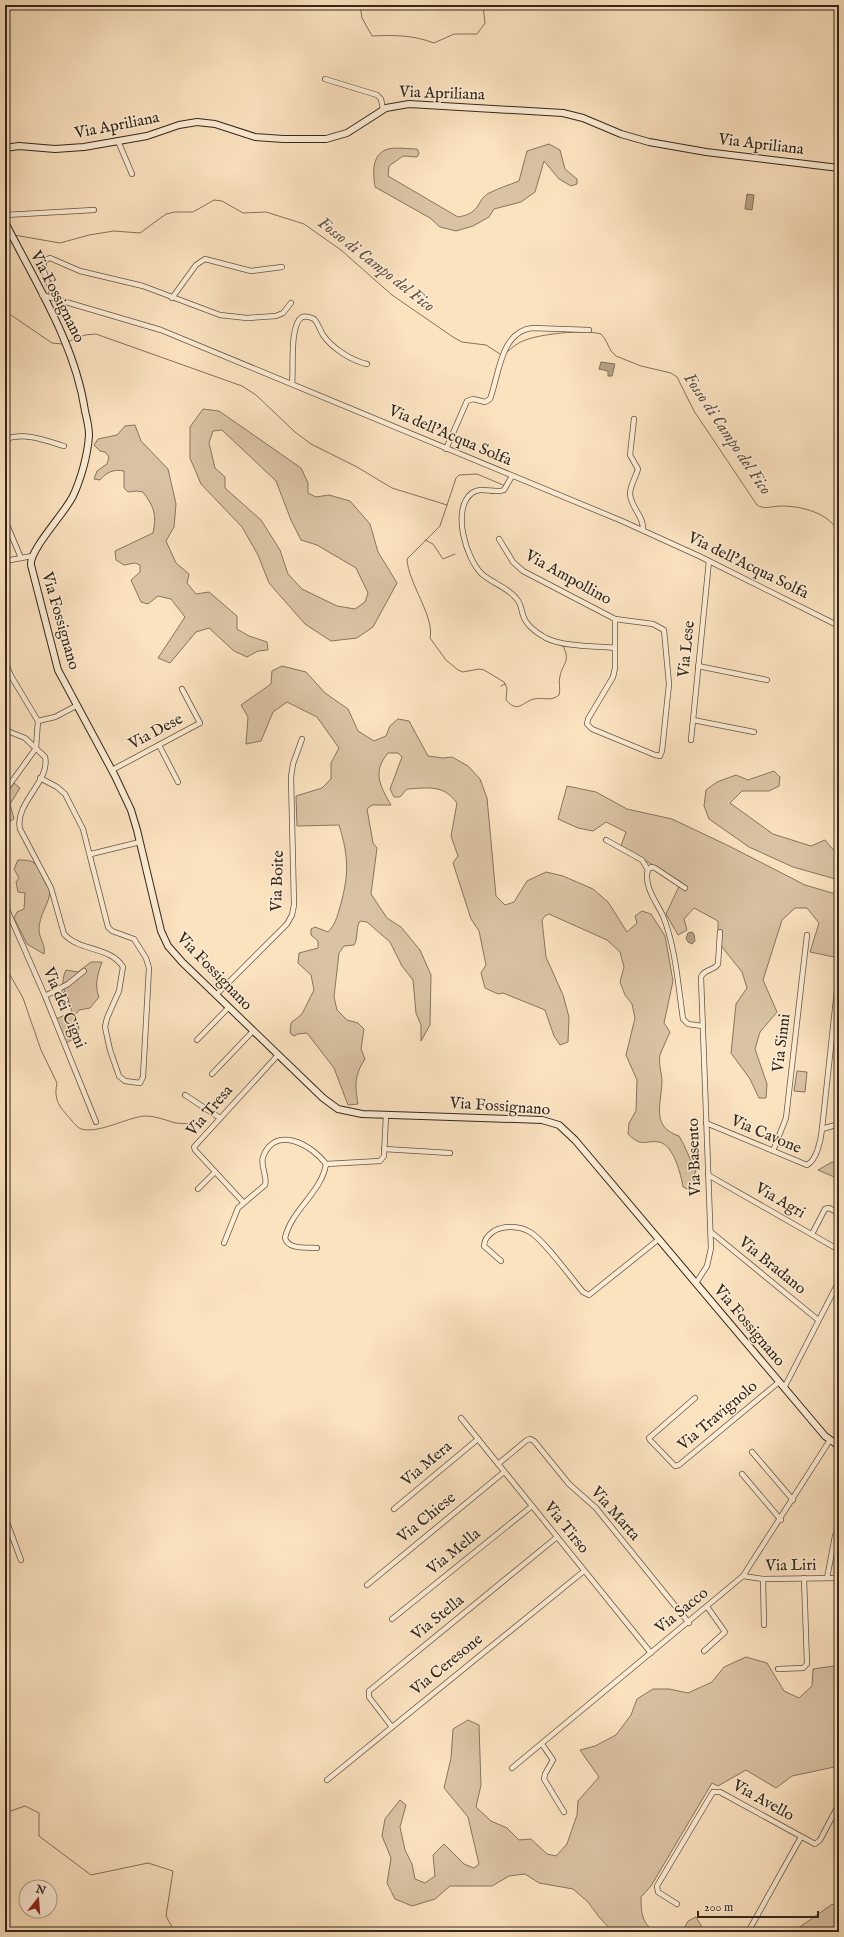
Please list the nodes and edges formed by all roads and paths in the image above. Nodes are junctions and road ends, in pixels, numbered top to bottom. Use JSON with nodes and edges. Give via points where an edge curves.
{"nodes":[{"id":1,"x":325,"y":79,"type":"dead end"},
{"id":2,"x":383,"y":109,"type":"junction"},
{"id":3,"x":118,"y":141,"type":"junction"},
{"id":4,"x":5,"y":148,"type":"edge"},
{"id":5,"x":839,"y":168,"type":"edge"},
{"id":6,"x":132,"y":174,"type":"dead end"},
{"id":7,"x":94,"y":210,"type":"dead end"},
{"id":8,"x":5,"y":215,"type":"edge"},
{"id":9,"x":5,"y":222,"type":"edge"},
{"id":10,"x":282,"y":267,"type":"dead end"},
{"id":11,"x":42,"y":295,"type":"junction"},
{"id":12,"x":52,"y":298,"type":"junction"},
{"id":13,"x":172,"y":298,"type":"junction"},
{"id":14,"x":292,"y":303,"type":"dead end"},
{"id":15,"x":589,"y":330,"type":"dead end"},
{"id":16,"x":367,"y":364,"type":"dead end"},
{"id":17,"x":292,"y":384,"type":"junction"},
{"id":18,"x":634,"y":419,"type":"dead end"},
{"id":19,"x":5,"y":439,"type":"edge"},
{"id":20,"x":64,"y":446,"type":"dead end"},
{"id":21,"x":446,"y":449,"type":"junction"},
{"id":22,"x":512,"y":476,"type":"junction"},
{"id":23,"x":5,"y":520,"type":"edge"},
{"id":24,"x":643,"y":530,"type":"junction"},
{"id":25,"x":499,"y":539,"type":"dead end"},
{"id":26,"x":32,"y":556,"type":"junction"},
{"id":27,"x":21,"y":558,"type":"junction"},
{"id":28,"x":5,"y":561,"type":"edge"},
{"id":29,"x":709,"y":561,"type":"junction"},
{"id":30,"x":615,"y":619,"type":"junction"},
{"id":31,"x":839,"y":626,"type":"edge"},
{"id":32,"x":615,"y":648,"type":"junction"},
{"id":33,"x":5,"y":661,"type":"edge"},
{"id":34,"x":698,"y":666,"type":"junction"},
{"id":35,"x":768,"y":680,"type":"dead end"},
{"id":36,"x":182,"y":689,"type":"dead end"},
{"id":37,"x":76,"y":706,"type":"junction"},
{"id":38,"x":693,"y":720,"type":"junction"},
{"id":39,"x":38,"y":722,"type":"junction"},
{"id":40,"x":5,"y":730,"type":"edge"},
{"id":41,"x":754,"y":732,"type":"dead end"},
{"id":42,"x":302,"y":739,"type":"dead end"},
{"id":43,"x":691,"y":740,"type":"dead end"},
{"id":44,"x":159,"y":745,"type":"junction"},
{"id":45,"x":36,"y":748,"type":"junction"},
{"id":46,"x":112,"y":770,"type":"junction"},
{"id":47,"x":40,"y":778,"type":"junction"},
{"id":48,"x":178,"y":782,"type":"dead end"},
{"id":49,"x":5,"y":791,"type":"edge"},
{"id":50,"x":606,"y":840,"type":"dead end"},
{"id":51,"x":140,"y":842,"type":"junction"},
{"id":52,"x":91,"y":854,"type":"junction"},
{"id":53,"x":648,"y":870,"type":"junction"},
{"id":54,"x":685,"y":888,"type":"dead end"},
{"id":55,"x":5,"y":905,"type":"edge"},
{"id":56,"x":720,"y":932,"type":"dead end"},
{"id":57,"x":807,"y":935,"type":"dead end"},
{"id":58,"x":84,"y":970,"type":"dead end"},
{"id":59,"x":839,"y":972,"type":"edge"},
{"id":60,"x":58,"y":990,"type":"junction"},
{"id":61,"x":216,"y":995,"type":"junction"},
{"id":62,"x":45,"y":996,"type":"junction"},
{"id":63,"x":66,"y":1000,"type":"dead end"},
{"id":64,"x":229,"y":1007,"type":"junction"},
{"id":65,"x":702,"y":1026,"type":"junction"},
{"id":66,"x":253,"y":1031,"type":"junction"},
{"id":67,"x":198,"y":1040,"type":"dead end"},
{"id":68,"x":278,"y":1055,"type":"junction"},
{"id":69,"x":212,"y":1074,"type":"dead end"},
{"id":70,"x":185,"y":1095,"type":"dead end"},
{"id":71,"x":386,"y":1115,"type":"junction"},
{"id":72,"x":220,"y":1118,"type":"junction"},
{"id":73,"x":96,"y":1122,"type":"dead end"},
{"id":74,"x":706,"y":1124,"type":"junction"},
{"id":75,"x":839,"y":1124,"type":"edge"},
{"id":76,"x":822,"y":1129,"type":"junction"},
{"id":77,"x":384,"y":1149,"type":"junction"},
{"id":78,"x":773,"y":1152,"type":"junction"},
{"id":79,"x":450,"y":1153,"type":"dead end"},
{"id":80,"x":326,"y":1164,"type":"junction"},
{"id":81,"x":215,"y":1172,"type":"junction"},
{"id":82,"x":708,"y":1175,"type":"junction"},
{"id":83,"x":198,"y":1189,"type":"dead end"},
{"id":84,"x":243,"y":1202,"type":"junction"},
{"id":85,"x":839,"y":1213,"type":"edge"},
{"id":86,"x":711,"y":1232,"type":"junction"},
{"id":87,"x":812,"y":1234,"type":"junction"},
{"id":88,"x":659,"y":1239,"type":"junction"},
{"id":89,"x":224,"y":1242,"type":"dead end"},
{"id":90,"x":317,"y":1248,"type":"dead end"},
{"id":91,"x":839,"y":1250,"type":"edge"},
{"id":92,"x":501,"y":1261,"type":"dead end"},
{"id":93,"x":839,"y":1281,"type":"edge"},
{"id":94,"x":696,"y":1284,"type":"junction"},
{"id":95,"x":817,"y":1319,"type":"dead end"},
{"id":96,"x":779,"y":1382,"type":"junction"},
{"id":97,"x":784,"y":1388,"type":"junction"},
{"id":98,"x":695,"y":1398,"type":"dead end"},
{"id":99,"x":461,"y":1418,"type":"dead end"},
{"id":100,"x":478,"y":1439,"type":"junction"},
{"id":101,"x":830,"y":1440,"type":"junction"},
{"id":102,"x":839,"y":1446,"type":"edge"},
{"id":103,"x":752,"y":1452,"type":"dead end"},
{"id":104,"x":498,"y":1464,"type":"junction"},
{"id":105,"x":504,"y":1472,"type":"junction"},
{"id":106,"x":742,"y":1474,"type":"dead end"},
{"id":107,"x":793,"y":1500,"type":"junction"},
{"id":108,"x":532,"y":1506,"type":"junction"},
{"id":109,"x":394,"y":1509,"type":"dead end"},
{"id":110,"x":5,"y":1517,"type":"edge"},
{"id":111,"x":781,"y":1520,"type":"junction"},
{"id":112,"x":839,"y":1529,"type":"edge"},
{"id":113,"x":557,"y":1537,"type":"junction"},
{"id":114,"x":20,"y":1560,"type":"dead end"},
{"id":115,"x":584,"y":1570,"type":"junction"},
{"id":116,"x":744,"y":1576,"type":"junction"},
{"id":117,"x":804,"y":1578,"type":"junction"},
{"id":118,"x":827,"y":1578,"type":"junction"},
{"id":119,"x":839,"y":1578,"type":"edge"},
{"id":120,"x":763,"y":1579,"type":"junction"},
{"id":121,"x":367,"y":1585,"type":"dead end"},
{"id":122,"x":708,"y":1608,"type":"junction"},
{"id":123,"x":392,"y":1619,"type":"dead end"},
{"id":124,"x":689,"y":1623,"type":"junction"},
{"id":125,"x":764,"y":1625,"type":"dead end"},
{"id":126,"x":704,"y":1651,"type":"dead end"},
{"id":127,"x":651,"y":1653,"type":"junction"},
{"id":128,"x":778,"y":1669,"type":"dead end"},
{"id":129,"x":392,"y":1726,"type":"junction"},
{"id":130,"x":542,"y":1744,"type":"junction"},
{"id":131,"x":512,"y":1768,"type":"dead end"},
{"id":132,"x":327,"y":1780,"type":"dead end"},
{"id":133,"x":839,"y":1804,"type":"edge"},
{"id":134,"x":564,"y":1812,"type":"dead end"},
{"id":135,"x":801,"y":1837,"type":"junction"},
{"id":136,"x":677,"y":1904,"type":"dead end"},
{"id":137,"x":748,"y":1932,"type":"edge"}],
"edges":[{"from":1,"to":2,"type":"street","via":[[377,95],[381,99]]},
{"from":2,"to":3,"type":"street","name":"Via Apriliana","via":[[350,132],[330,138],[300,140],[255,137],[215,124],[195,122],[147,136]]},
{"from":2,"to":5,"type":"street","name":"Via Apriliana","via":[[409,104],[563,113],[649,142],[706,152]]},
{"from":3,"to":4,"type":"street","name":"Via Apriliana","via":[[63,149],[19,146]]},
{"from":3,"to":6,"type":"street"},
{"from":7,"to":8,"type":"street"},
{"from":9,"to":11,"type":"street","name":"Via Fossignano"},
{"from":10,"to":13,"type":"street","via":[[251,271],[203,259],[194,266]]},
{"from":11,"to":12,"type":"street","name":"Via dell'Acqua Solfa"},
{"from":11,"to":26,"type":"street","name":"Via Fossignano","via":[[75,364],[84,399],[88,443],[72,498]]},
{"from":12,"to":13,"type":"street","via":[[52,290],[43,266],[45,260],[50,258],[76,270],[136,284]]},
{"from":12,"to":17,"type":"street","name":"Via dell'Acqua Solfa","via":[[156,328]]},
{"from":13,"to":14,"type":"street","via":[[209,312],[242,317],[278,315],[285,312]]},
{"from":15,"to":21,"type":"street","via":[[532,328],[514,337],[502,358],[490,399],[485,402],[472,399],[467,401]]},
{"from":16,"to":17,"type":"street","via":[[357,361],[334,346],[314,320],[302,317],[297,322],[294,332]]},
{"from":17,"to":21,"type":"street","name":"Via dell'Acqua Solfa"},
{"from":18,"to":24,"type":"street","via":[[630,455],[638,468],[630,495],[642,520]]},
{"from":19,"to":20,"type":"street","via":[[27,436]]},
{"from":21,"to":22,"type":"street","name":"Via dell'Acqua Solfa"},
{"from":22,"to":24,"type":"street","name":"Via dell'Acqua Solfa"},
{"from":22,"to":32,"type":"street","via":[[504,490],[476,491],[470,494],[465,503],[460,527],[475,566],[516,597],[526,622],[545,638],[562,643]]},
{"from":23,"to":27,"type":"street"},
{"from":24,"to":29,"type":"street","name":"Via dell'Acqua Solfa"},
{"from":25,"to":30,"type":"street","name":"Via Ampollino","via":[[521,570]]},
{"from":26,"to":27,"type":"street"},
{"from":26,"to":37,"type":"street","name":"Via Fossignano","via":[[31,565],[54,658]]},
{"from":27,"to":28,"type":"street"},
{"from":29,"to":31,"type":"street","name":"Via dell'Acqua Solfa"},
{"from":29,"to":34,"type":"street","name":"Via Lese"},
{"from":30,"to":32,"type":"street","name":"Via Ampollino"},
{"from":30,"to":32,"type":"street","name":"Via Ampollino","via":[[657,625],[665,633],[669,684],[660,756],[592,729],[587,724],[588,718],[613,677]]},
{"from":33,"to":39,"type":"street","via":[[10,676]]},
{"from":34,"to":35,"type":"street"},
{"from":34,"to":38,"type":"street","name":"Via Lese"},
{"from":36,"to":44,"type":"street","name":"Via Dese","via":[[200,723]]},
{"from":37,"to":39,"type":"street"},
{"from":37,"to":46,"type":"street","name":"Via Fossignano"},
{"from":38,"to":41,"type":"street"},
{"from":38,"to":43,"type":"street","name":"Via Lese"},
{"from":39,"to":45,"type":"street"},
{"from":40,"to":45,"type":"street","via":[[23,737]]},
{"from":42,"to":61,"type":"street","name":"Via Boite","via":[[291,777],[294,905],[291,917]]},
{"from":44,"to":46,"type":"street","name":"Via Dese"},
{"from":44,"to":48,"type":"street"},
{"from":45,"to":47,"type":"street","via":[[44,755],[46,761]]},
{"from":45,"to":49,"type":"street"},
{"from":46,"to":51,"type":"street","name":"Via Fossignano","via":[[131,810]]},
{"from":47,"to":52,"type":"street","via":[[58,788],[66,796],[83,829]]},
{"from":47,"to":52,"type":"street","via":[[21,812],[21,831],[51,888],[64,934],[75,942],[112,955],[123,967],[119,991],[105,1027],[119,1076],[125,1081],[140,1083],[143,1078],[149,968],[134,939],[112,931],[107,926]]},
{"from":50,"to":53,"type":"street","via":[[642,860]]},
{"from":51,"to":52,"type":"street"},
{"from":51,"to":61,"type":"street","name":"Via Fossignano","via":[[164,938],[177,957]]},
{"from":53,"to":54,"type":"street","via":[[651,867],[655,868]]},
{"from":53,"to":65,"type":"street","via":[[648,885],[671,940],[683,1020],[688,1024]]},
{"from":55,"to":62,"type":"street","name":"Via dei Cigni"},
{"from":56,"to":65,"type":"street","name":"Via Basento","via":[[718,964],[701,977]]},
{"from":57,"to":78,"type":"street","name":"Via Sinni","via":[[786,1118]]},
{"from":58,"to":60,"type":"street"},
{"from":59,"to":76,"type":"street"},
{"from":60,"to":62,"type":"street"},
{"from":60,"to":63,"type":"street"},
{"from":61,"to":64,"type":"street","name":"Via Fossignano"},
{"from":62,"to":73,"type":"street","name":"Via dei Cigni"},
{"from":64,"to":66,"type":"street","name":"Via Fossignano"},
{"from":64,"to":67,"type":"street"},
{"from":65,"to":74,"type":"street","name":"Via Basento"},
{"from":66,"to":68,"type":"street","name":"Via Fossignano"},
{"from":66,"to":69,"type":"street"},
{"from":68,"to":71,"type":"street","name":"Via Fossignano","via":[[334,1108],[353,1113]]},
{"from":68,"to":72,"type":"street","name":"Via Tresa"},
{"from":70,"to":72,"type":"street"},
{"from":71,"to":77,"type":"street"},
{"from":71,"to":88,"type":"street","name":"Via Fossignano","via":[[536,1120],[554,1123],[564,1128]]},
{"from":72,"to":81,"type":"street","name":"Via Tresa","via":[[194,1148]]},
{"from":74,"to":78,"type":"street","name":"Via Cavone"},
{"from":74,"to":82,"type":"street","name":"Via Basento"},
{"from":75,"to":76,"type":"street","name":"Via Cavone"},
{"from":76,"to":78,"type":"street","name":"Via Cavone","via":[[819,1145],[809,1164],[802,1164]]},
{"from":77,"to":79,"type":"street"},
{"from":77,"to":80,"type":"street","via":[[380,1161]]},
{"from":80,"to":84,"type":"street","via":[[319,1154],[309,1147],[293,1140],[280,1141],[269,1148],[263,1159],[265,1185]]},
{"from":80,"to":90,"type":"street","via":[[323,1177],[300,1209],[285,1238],[287,1244],[292,1246]]},
{"from":81,"to":83,"type":"street"},
{"from":81,"to":84,"type":"street","name":"Via Tresa"},
{"from":82,"to":86,"type":"street","name":"Via Basento"},
{"from":82,"to":87,"type":"street","name":"Via Agri"},
{"from":84,"to":89,"type":"street","via":[[235,1213]]},
{"from":85,"to":87,"type":"street","via":[[829,1208],[825,1209]]},
{"from":86,"to":94,"type":"street","name":"Via Basento","via":[[710,1258]]},
{"from":86,"to":95,"type":"street","name":"Via Bradano"},
{"from":87,"to":91,"type":"street","name":"Via Agri"},
{"from":88,"to":92,"type":"street","via":[[589,1295],[583,1292],[539,1239],[526,1230],[506,1228],[488,1236],[484,1246]]},
{"from":88,"to":94,"type":"street","name":"Via Fossignano"},
{"from":93,"to":97,"type":"street"},
{"from":94,"to":96,"type":"street","name":"Via Fossignano"},
{"from":96,"to":97,"type":"street","name":"Via Fossignano"},
{"from":96,"to":98,"type":"street","name":"Via Travignolo","via":[[675,1466],[649,1438]]},
{"from":97,"to":101,"type":"street","name":"Via Fossignano"},
{"from":99,"to":100,"type":"street","name":"Via Tirso"},
{"from":100,"to":104,"type":"street","name":"Via Tirso"},
{"from":100,"to":109,"type":"street","name":"Via Mera"},
{"from":101,"to":102,"type":"street","name":"Via Fossignano"},
{"from":101,"to":107,"type":"street","name":"Via Sacco"},
{"from":103,"to":107,"type":"street"},
{"from":104,"to":105,"type":"street","name":"Via Tirso"},
{"from":104,"to":124,"type":"street","name":"Via Marta","via":[[527,1440],[532,1440],[569,1484],[594,1506]]},
{"from":105,"to":108,"type":"street","name":"Via Tirso"},
{"from":105,"to":121,"type":"street","name":"Via Chiese"},
{"from":106,"to":111,"type":"street"},
{"from":107,"to":111,"type":"street","name":"Via Sacco"},
{"from":108,"to":113,"type":"street","name":"Via Tirso"},
{"from":108,"to":123,"type":"street","name":"Via Mella"},
{"from":110,"to":114,"type":"street"},
{"from":111,"to":116,"type":"street","name":"Via Sacco"},
{"from":112,"to":118,"type":"street","via":[[835,1533]]},
{"from":113,"to":115,"type":"street","name":"Via Tirso"},
{"from":113,"to":129,"type":"street","name":"Via Stella","via":[[369,1691],[368,1695]]},
{"from":115,"to":127,"type":"street","name":"Via Tirso"},
{"from":115,"to":129,"type":"street","name":"Via Ceresone"},
{"from":116,"to":120,"type":"street","name":"Via Liri"},
{"from":116,"to":122,"type":"street","name":"Via Sacco"},
{"from":117,"to":118,"type":"street","name":"Via Liri"},
{"from":117,"to":120,"type":"street","name":"Via Liri"},
{"from":117,"to":128,"type":"street","via":[[807,1664],[803,1668]]},
{"from":118,"to":119,"type":"street","name":"Via Liri"},
{"from":120,"to":125,"type":"street"},
{"from":122,"to":124,"type":"street","name":"Via Sacco"},
{"from":122,"to":126,"type":"street","via":[[725,1632]]},
{"from":124,"to":127,"type":"street","name":"Via Sacco"},
{"from":127,"to":130,"type":"street","name":"Via Sacco"},
{"from":129,"to":132,"type":"street","name":"Via Ceresone"},
{"from":130,"to":131,"type":"street","name":"Via Sacco"},
{"from":130,"to":134,"type":"street","via":[[553,1760],[544,1781]]},
{"from":133,"to":135,"type":"street","name":"Via Avello","via":[[819,1842],[813,1843]]},
{"from":135,"to":136,"type":"street","name":"Via Avello","via":[[720,1792],[713,1792],[657,1886],[659,1893]]},
{"from":135,"to":137,"type":"street"}]}
